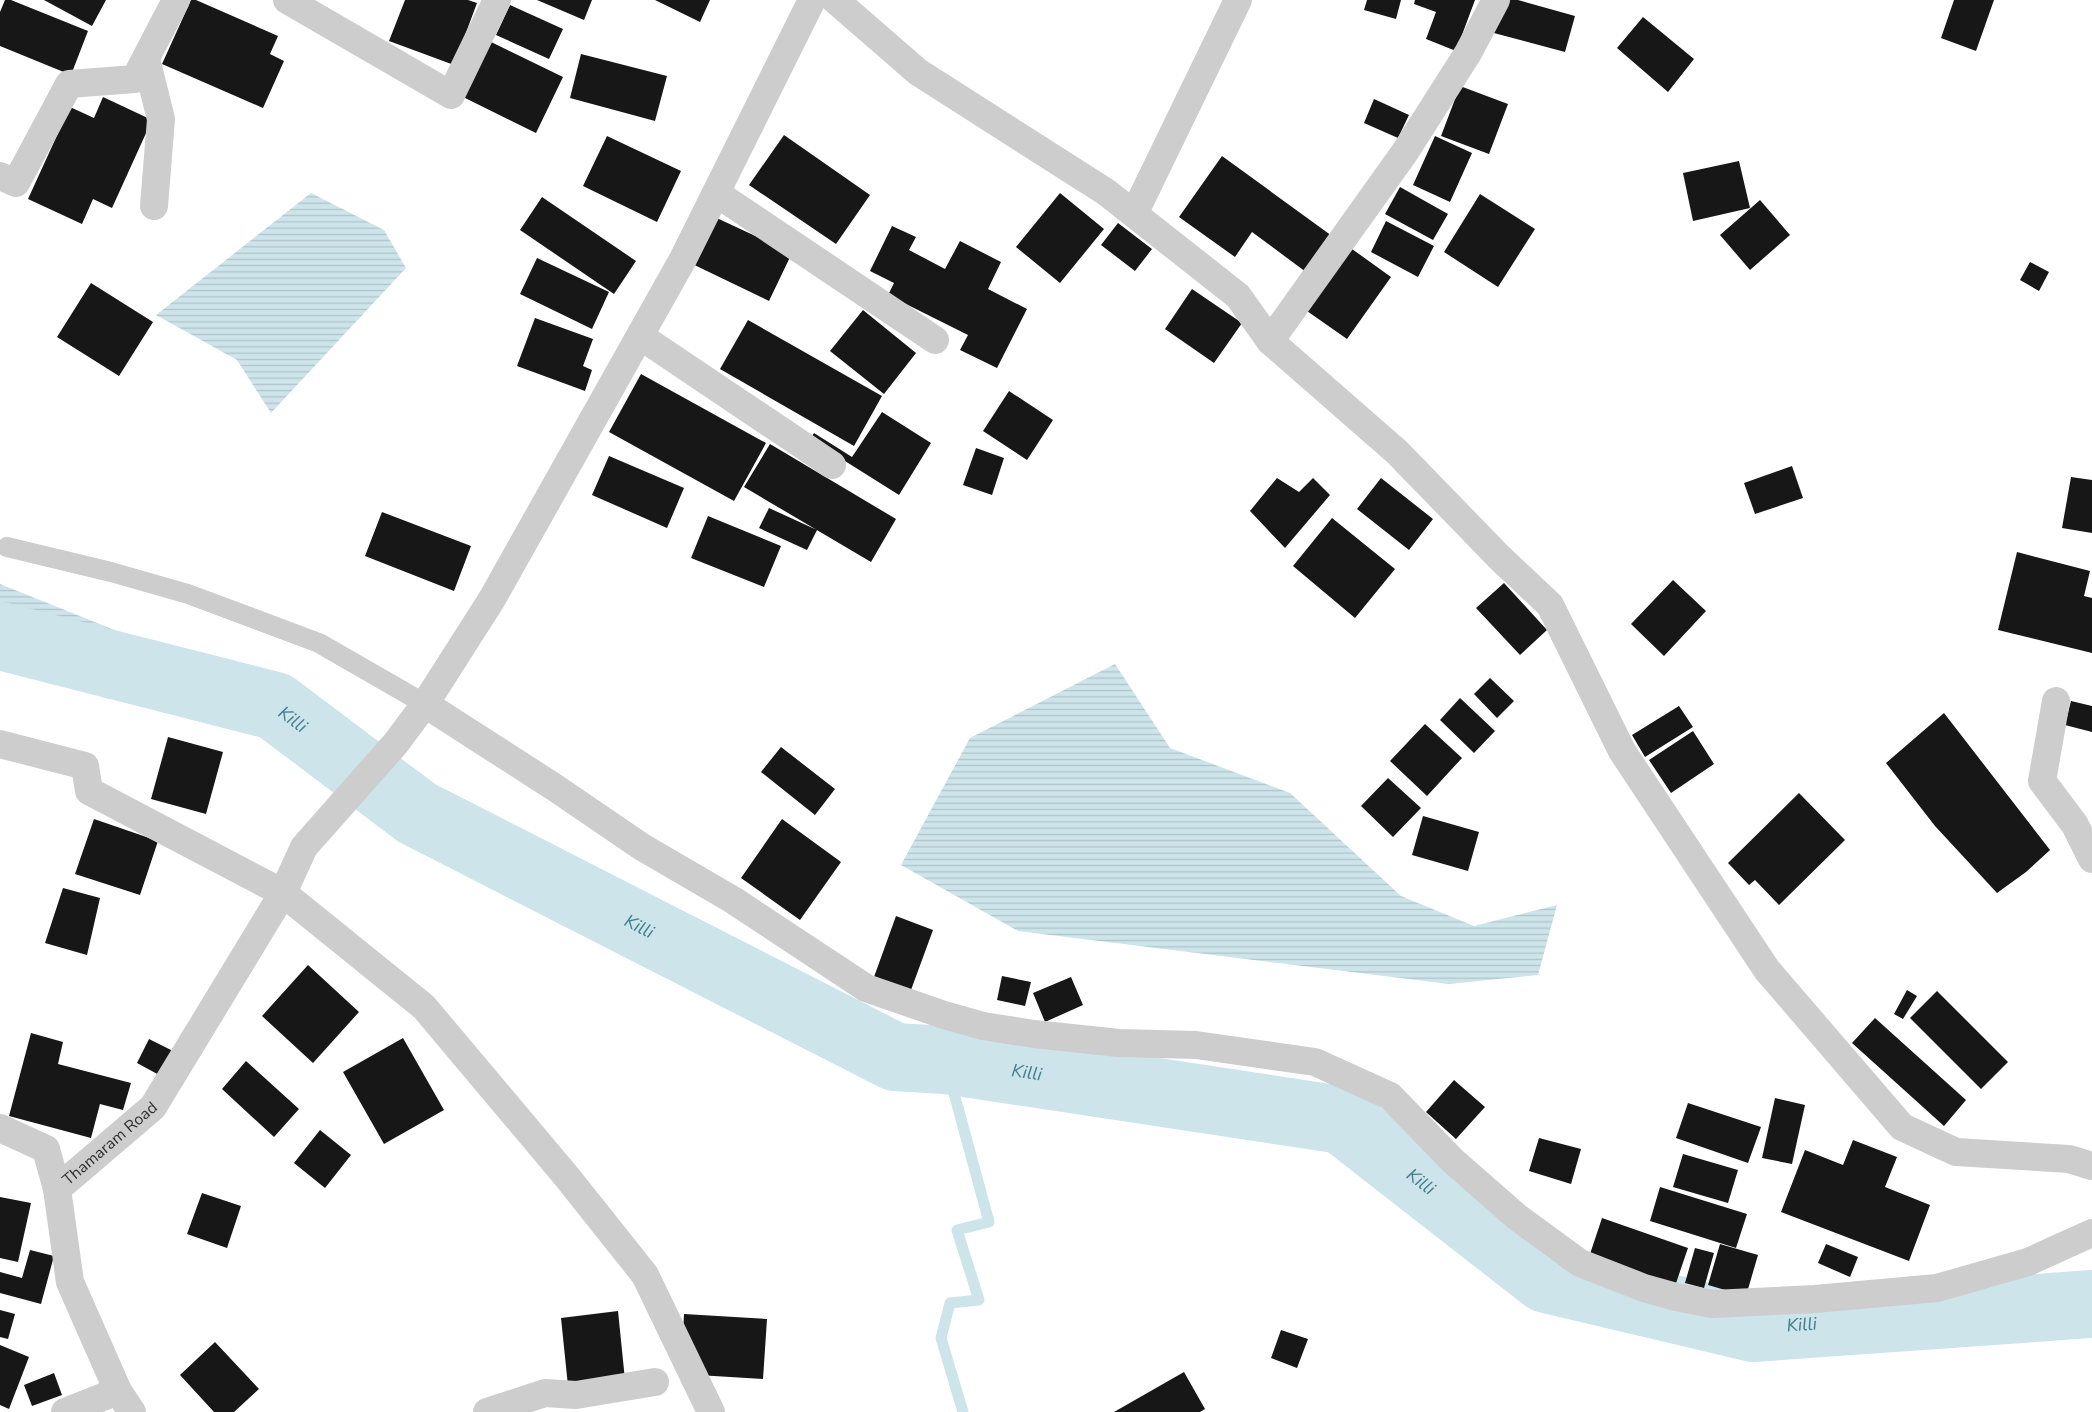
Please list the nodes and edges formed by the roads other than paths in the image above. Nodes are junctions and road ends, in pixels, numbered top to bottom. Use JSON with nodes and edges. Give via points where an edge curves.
{"nodes":[{"id":1,"x":176,"y":0,"type":"edge"},
{"id":2,"x":288,"y":0,"type":"edge"},
{"id":3,"x":497,"y":0,"type":"edge"},
{"id":4,"x":812,"y":0,"type":"edge"},
{"id":5,"x":835,"y":0,"type":"edge"},
{"id":6,"x":1238,"y":0,"type":"edge"},
{"id":7,"x":1496,"y":0,"type":"edge"},
{"id":8,"x":146,"y":60,"type":"junction"},
{"id":9,"x":0,"y":176,"type":"edge"},
{"id":10,"x":716,"y":193,"type":"junction"},
{"id":11,"x":154,"y":206,"type":"dead end"},
{"id":12,"x":1134,"y":214,"type":"junction"},
{"id":13,"x":640,"y":336,"type":"junction"},
{"id":14,"x":935,"y":340,"type":"dead end"},
{"id":15,"x":1270,"y":341,"type":"junction"},
{"id":16,"x":832,"y":465,"type":"dead end"},
{"id":17,"x":7,"y":547,"type":"dead end"},
{"id":18,"x":2056,"y":701,"type":"dead end"},
{"id":19,"x":425,"y":704,"type":"junction"},
{"id":20,"x":0,"y":744,"type":"edge"},
{"id":21,"x":2092,"y":859,"type":"edge"},
{"id":22,"x":283,"y":893,"type":"junction"},
{"id":23,"x":0,"y":1128,"type":"edge"},
{"id":24,"x":2092,"y":1166,"type":"edge"},
{"id":25,"x":57,"y":1189,"type":"junction"},
{"id":26,"x":2092,"y":1233,"type":"edge"},
{"id":27,"x":655,"y":1382,"type":"dead end"},
{"id":28,"x":125,"y":1402,"type":"edge"},
{"id":29,"x":65,"y":1412,"type":"edge"},
{"id":30,"x":487,"y":1412,"type":"edge"},
{"id":31,"x":711,"y":1412,"type":"edge"}],
"edges":[{"from":1,"to":8,"type":"street"},
{"from":2,"to":3,"type":"street","via":[[450,94]]},
{"from":4,"to":10,"type":"street","name":"Thamaram Road"},
{"from":5,"to":12,"type":"street","via":[[918,72],[1106,192]]},
{"from":6,"to":12,"type":"street"},
{"from":7,"to":15,"type":"street","via":[[1468,53],[1405,152]]},
{"from":8,"to":9,"type":"street","via":[[135,79],[69,84],[16,183]]},
{"from":8,"to":11,"type":"street","via":[[160,119]]},
{"from":10,"to":13,"type":"street","name":"Thamaram Road"},
{"from":10,"to":14,"type":"street"},
{"from":12,"to":15,"type":"street","via":[[1238,296]]},
{"from":13,"to":16,"type":"street"},
{"from":13,"to":19,"type":"street","name":"Thamaram Road","via":[[492,599]]},
{"from":15,"to":24,"type":"street","via":[[1397,452],[1550,605],[1622,751],[1767,970],[1902,1127],[1956,1152],[2070,1159]]},
{"from":17,"to":19,"type":"lane","via":[[188,594],[318,643]]},
{"from":18,"to":21,"type":"street","via":[[2042,781],[2075,825]]},
{"from":19,"to":22,"type":"street","name":"Thamaram Road","via":[[396,743],[304,847]]},
{"from":19,"to":26,"type":"street","via":[[642,847],[732,900],[866,988],[983,1026],[1119,1043],[1196,1045],[1315,1062],[1390,1096],[1460,1167],[1517,1217],[1580,1263],[1644,1288],[1712,1304],[1937,1288],[2028,1262]]},
{"from":20,"to":22,"type":"street","via":[[86,766],[89,791]]},
{"from":22,"to":25,"type":"street","name":"Thamaram Road","via":[[153,1107]]},
{"from":22,"to":31,"type":"street","via":[[424,1007],[567,1177],[645,1275]]},
{"from":23,"to":25,"type":"street","via":[[46,1149]]},
{"from":25,"to":28,"type":"street","name":"Thamaram Road","via":[[70,1282]]},
{"from":27,"to":30,"type":"street","via":[[576,1395],[545,1393]]},
{"from":28,"to":29,"type":"street"}]}
